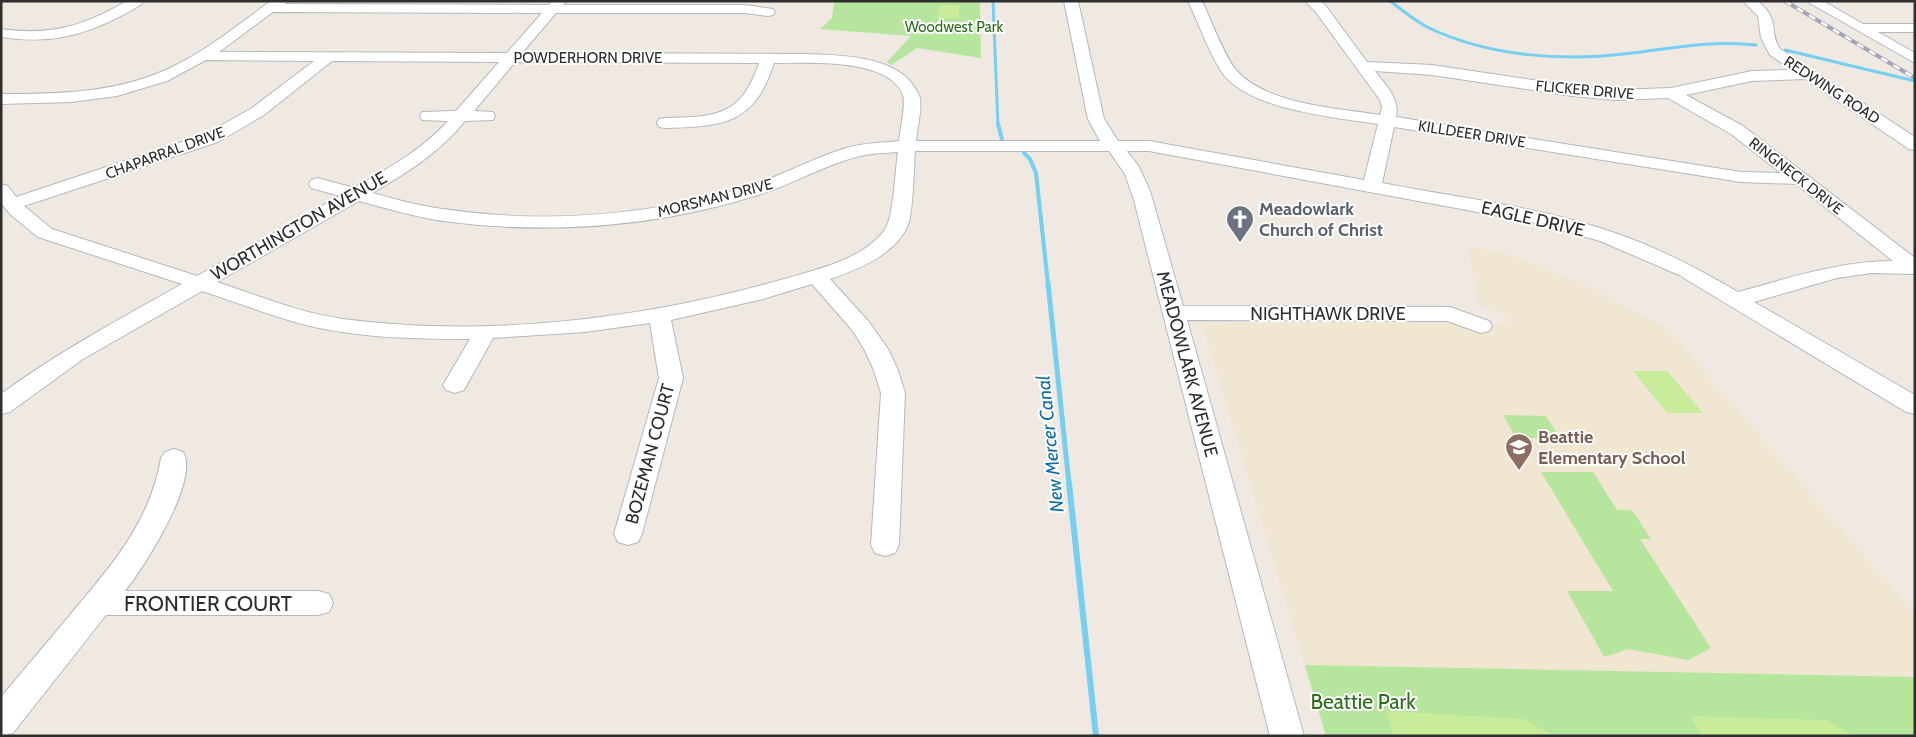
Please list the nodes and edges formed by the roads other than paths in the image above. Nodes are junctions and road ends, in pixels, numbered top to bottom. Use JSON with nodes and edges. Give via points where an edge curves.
{"nodes":[{"id":1,"x":137,"y":1,"type":"edge"},
{"id":2,"x":1071,"y":1,"type":"edge"},
{"id":3,"x":1195,"y":1,"type":"edge"},
{"id":4,"x":1312,"y":1,"type":"edge"},
{"id":5,"x":1750,"y":1,"type":"edge"},
{"id":6,"x":1814,"y":1,"type":"edge"},
{"id":7,"x":276,"y":4,"type":"edge"},
{"id":8,"x":556,"y":5,"type":"edge"},
{"id":9,"x":768,"y":12,"type":"dead end"},
{"id":10,"x":1859,"y":28,"type":"junction"},
{"id":11,"x":1915,"y":28,"type":"edge"},
{"id":12,"x":1,"y":33,"type":"edge"},
{"id":13,"x":201,"y":56,"type":"junction"},
{"id":14,"x":328,"y":57,"type":"junction"},
{"id":15,"x":510,"y":57,"type":"junction"},
{"id":16,"x":768,"y":58,"type":"junction"},
{"id":17,"x":1915,"y":59,"type":"edge"},
{"id":18,"x":1363,"y":66,"type":"junction"},
{"id":19,"x":1807,"y":74,"type":"junction"},
{"id":20,"x":1671,"y":93,"type":"junction"},
{"id":21,"x":1,"y":99,"type":"edge"},
{"id":22,"x":428,"y":116,"type":"dead end"},
{"id":23,"x":461,"y":116,"type":"junction"},
{"id":24,"x":488,"y":116,"type":"dead end"},
{"id":25,"x":1388,"y":120,"type":"junction"},
{"id":26,"x":665,"y":123,"type":"dead end"},
{"id":27,"x":1915,"y":145,"type":"edge"},
{"id":28,"x":907,"y":146,"type":"junction"},
{"id":29,"x":1112,"y":146,"type":"junction"},
{"id":30,"x":1801,"y":180,"type":"junction"},
{"id":31,"x":318,"y":184,"type":"dead end"},
{"id":32,"x":1372,"y":187,"type":"junction"},
{"id":33,"x":355,"y":194,"type":"junction"},
{"id":34,"x":7,"y":197,"type":"edge"},
{"id":35,"x":1914,"y":268,"type":"edge"},
{"id":36,"x":816,"y":276,"type":"junction"},
{"id":37,"x":199,"y":284,"type":"junction"},
{"id":38,"x":1736,"y":300,"type":"junction"},
{"id":39,"x":1174,"y":313,"type":"junction"},
{"id":40,"x":659,"y":314,"type":"junction"},
{"id":41,"x":1481,"y":326,"type":"dead end"},
{"id":42,"x":485,"y":332,"type":"junction"},
{"id":43,"x":455,"y":385,"type":"dead end"},
{"id":44,"x":1,"y":406,"type":"edge"},
{"id":45,"x":1915,"y":406,"type":"edge"},
{"id":46,"x":174,"y":458,"type":"dead end"},
{"id":47,"x":628,"y":534,"type":"dead end"},
{"id":48,"x":885,"y":545,"type":"dead end"},
{"id":49,"x":99,"y":603,"type":"junction"},
{"id":50,"x":318,"y":604,"type":"dead end"},
{"id":51,"x":1,"y":722,"type":"edge"},
{"id":52,"x":1287,"y":736,"type":"edge"}],
"edges":[{"from":1,"to":12,"type":"street","via":[[80,30],[39,37]]},
{"from":2,"to":29,"type":"street","name":"MEADOWLARK AVENUE","via":[[1096,119],[1100,131]]},
{"from":3,"to":25,"type":"street","name":"KILLDEER DRIVE","via":[[1228,70],[1246,86],[1298,106]]},
{"from":4,"to":18,"type":"street"},
{"from":5,"to":19,"type":"street","name":"REDWING ROAD","via":[[1768,20],[1770,47]]},
{"from":6,"to":10,"type":"street"},
{"from":7,"to":8,"type":"street"},
{"from":7,"to":13,"type":"street"},
{"from":8,"to":9,"type":"street"},
{"from":8,"to":15,"type":"street","name":"WORTHINGTON AVENUE"},
{"from":10,"to":11,"type":"street"},
{"from":10,"to":17,"type":"street"},
{"from":13,"to":14,"type":"street","name":"POWDERHORN DRIVE"},
{"from":13,"to":21,"type":"street","via":[[123,96]]},
{"from":14,"to":15,"type":"street","name":"POWDERHORN DRIVE"},
{"from":14,"to":34,"type":"street","name":"CHAPARRAL DRIVE","via":[[264,109],[212,138]]},
{"from":15,"to":16,"type":"street","name":"POWDERHORN DRIVE"},
{"from":15,"to":23,"type":"street","name":"WORTHINGTON AVENUE"},
{"from":16,"to":26,"type":"street","via":[[755,92],[737,110],[708,121]]},
{"from":16,"to":28,"type":"street","name":"POWDERHORN DRIVE","via":[[847,61],[876,67],[899,78],[912,97]]},
{"from":18,"to":20,"type":"street","name":"FLICKER DRIVE","via":[[1425,69],[1592,93]]},
{"from":18,"to":25,"type":"street","via":[[1388,100]]},
{"from":19,"to":20,"type":"street","name":"FLICKER DRIVE","via":[[1752,76]]},
{"from":19,"to":27,"type":"street","name":"REDWING ROAD"},
{"from":20,"to":30,"type":"street","name":"RINGNECK DRIVE","via":[[1724,120]]},
{"from":22,"to":23,"type":"street"},
{"from":23,"to":24,"type":"street"},
{"from":23,"to":33,"type":"street","name":"WORTHINGTON AVENUE","via":[[427,150],[398,171]]},
{"from":25,"to":30,"type":"street","name":"KILLDEER DRIVE","via":[[1741,178]]},
{"from":25,"to":32,"type":"street"},
{"from":28,"to":29,"type":"street","name":"MORSMAN DRIVE"},
{"from":28,"to":33,"type":"street","name":"MORSMAN DRIVE","via":[[849,153],[778,183],[699,206],[597,220],[541,223],[476,219],[423,211]]},
{"from":28,"to":36,"type":"street","name":"POWDERHORN DRIVE","via":[[899,224],[893,234],[863,259]]},
{"from":29,"to":32,"type":"street","name":"EAGLE DRIVE","via":[[1171,149]]},
{"from":29,"to":39,"type":"street","name":"MEADOWLARK AVENUE","via":[[1136,180]]},
{"from":30,"to":35,"type":"street","name":"RINGNECK DRIVE"},
{"from":31,"to":33,"type":"street","name":"MORSMAN DRIVE"},
{"from":32,"to":38,"type":"street","name":"EAGLE DRIVE","via":[[1534,217],[1583,230],[1663,260]]},
{"from":33,"to":37,"type":"street","name":"WORTHINGTON AVENUE"},
{"from":34,"to":37,"type":"street","name":"POWDERHORN DRIVE","via":[[29,222],[45,232]]},
{"from":35,"to":38,"type":"street","via":[[1872,267],[1834,272]]},
{"from":36,"to":40,"type":"street","name":"POWDERHORN DRIVE","via":[[736,300]]},
{"from":36,"to":48,"type":"street","via":[[876,349],[893,393]]},
{"from":37,"to":42,"type":"street","name":"POWDERHORN DRIVE","via":[[325,322],[402,332]]},
{"from":37,"to":44,"type":"street","name":"WORTHINGTON AVENUE","via":[[75,354]]},
{"from":38,"to":45,"type":"street","name":"EAGLE DRIVE"},
{"from":39,"to":41,"type":"street","name":"NIGHTHAWK DRIVE","via":[[1450,314]]},
{"from":39,"to":52,"type":"street","name":"MEADOWLARK AVENUE"},
{"from":40,"to":42,"type":"street","name":"POWDERHORN DRIVE","via":[[574,326]]},
{"from":40,"to":47,"type":"street","name":"BOZEMAN COURT","via":[[671,378]]},
{"from":42,"to":43,"type":"street"},
{"from":46,"to":49,"type":"street","via":[[168,492],[157,519],[143,544]]},
{"from":49,"to":50,"type":"street","name":"FRONTIER COURT"},
{"from":49,"to":51,"type":"street"}]}
